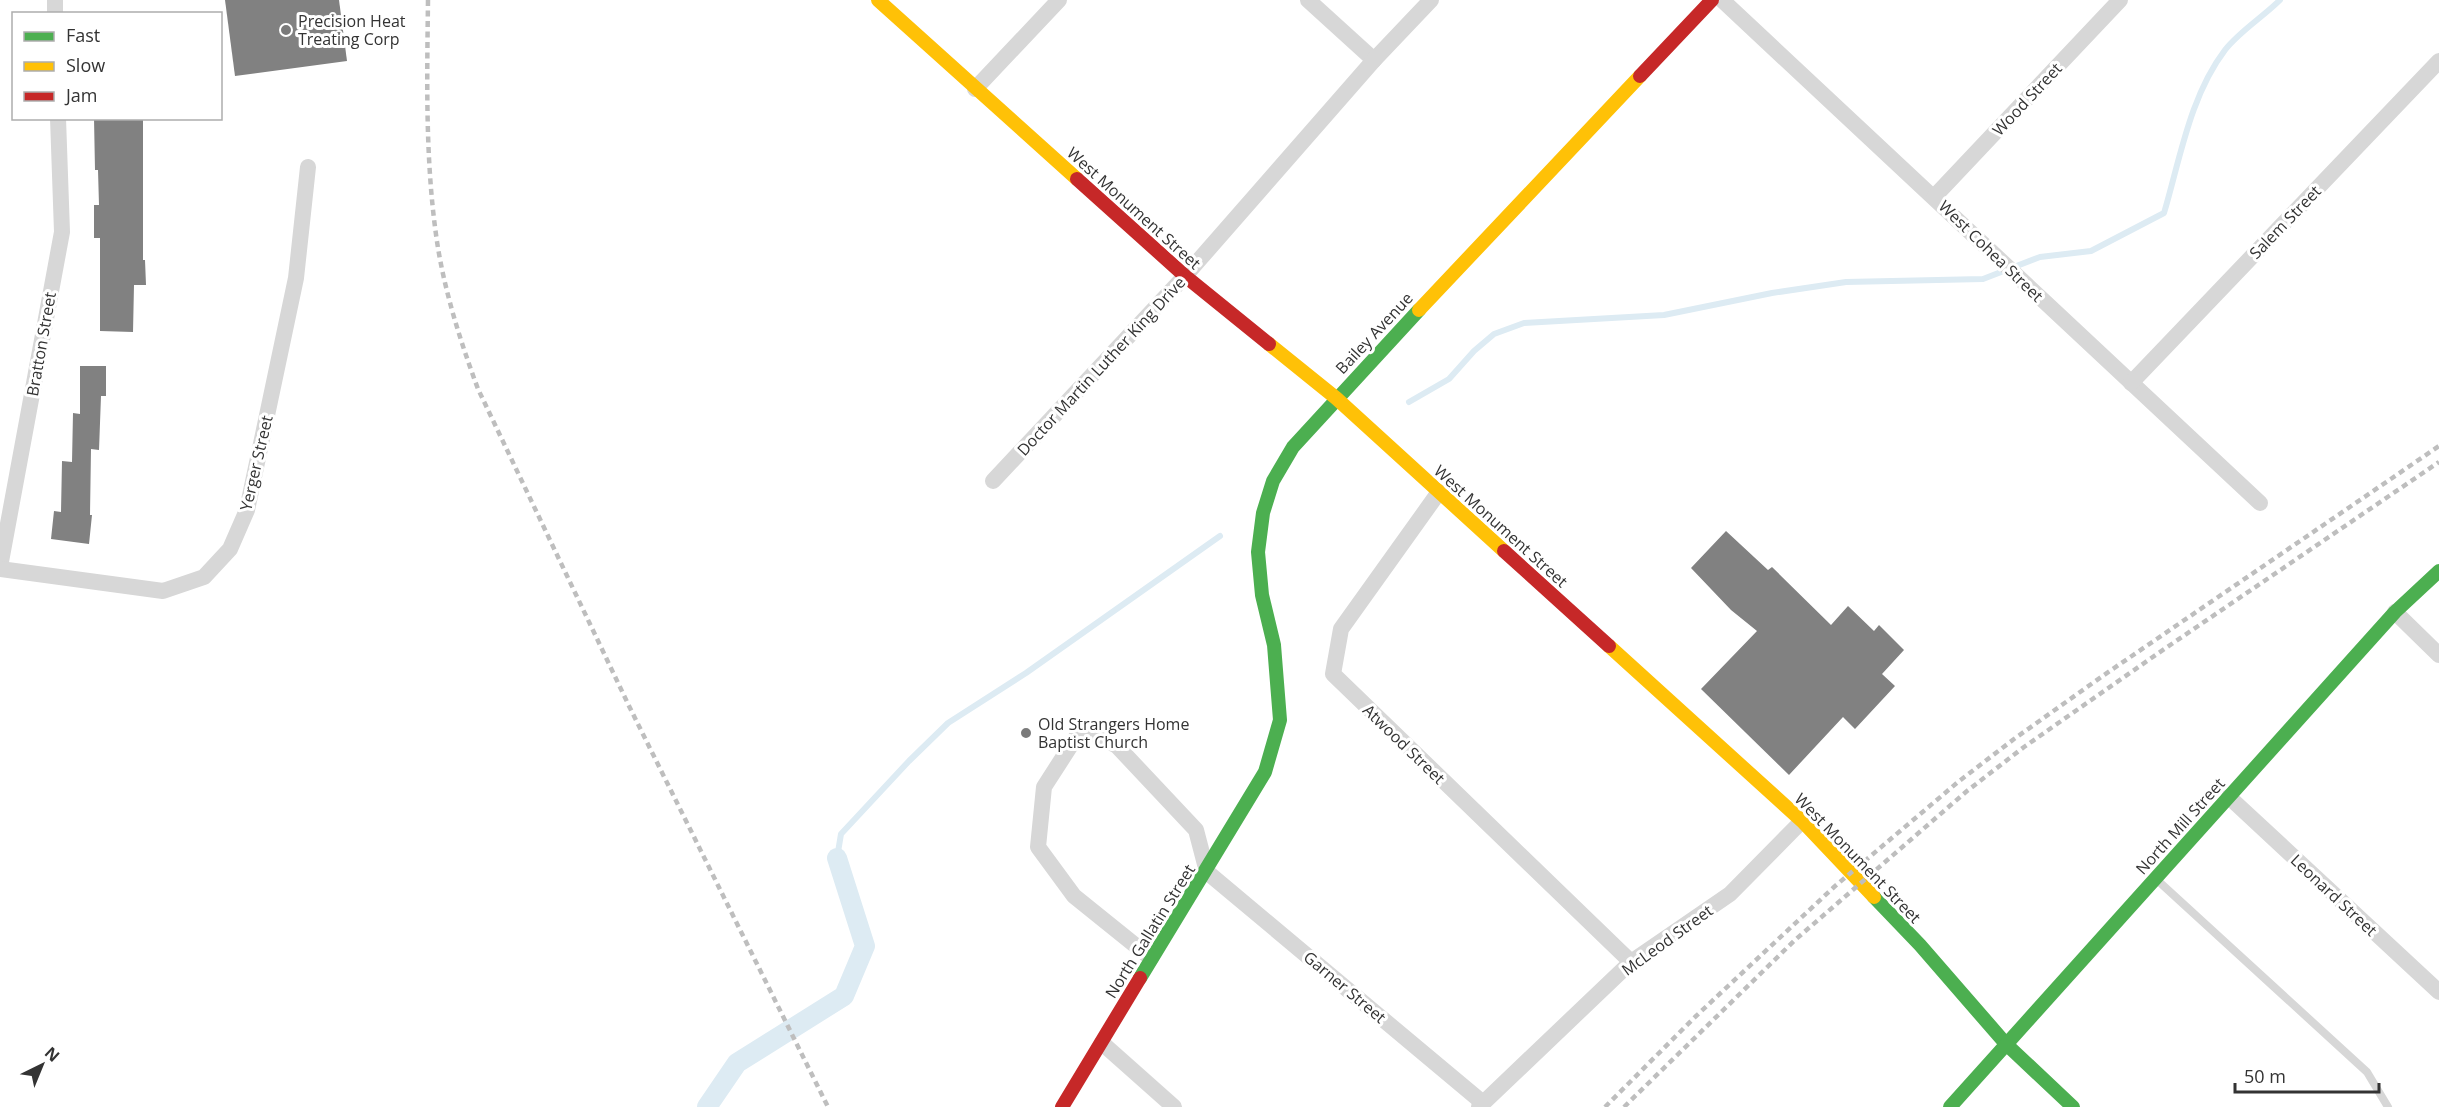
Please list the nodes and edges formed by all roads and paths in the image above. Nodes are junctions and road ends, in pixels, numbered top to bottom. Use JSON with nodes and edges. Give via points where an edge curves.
{"nodes":[{"id":1,"x":878,"y":0,"type":"edge"},
{"id":2,"x":1059,"y":0,"type":"edge"},
{"id":3,"x":1308,"y":0,"type":"edge"},
{"id":4,"x":1431,"y":0,"type":"edge"},
{"id":5,"x":1712,"y":0,"type":"edge"},
{"id":6,"x":1722,"y":0,"type":"edge"},
{"id":7,"x":2120,"y":0,"type":"edge"},
{"id":8,"x":1374,"y":60,"type":"junction"},
{"id":9,"x":2439,"y":61,"type":"edge"},
{"id":10,"x":975,"y":88,"type":"junction"},
{"id":11,"x":58,"y":120,"type":"edge"},
{"id":12,"x":308,"y":167,"type":"dead end"},
{"id":13,"x":1934,"y":197,"type":"junction"},
{"id":14,"x":1185,"y":276,"type":"junction"},
{"id":15,"x":2131,"y":383,"type":"junction"},
{"id":16,"x":1336,"y":398,"type":"junction"},
{"id":17,"x":993,"y":481,"type":"dead end"},
{"id":18,"x":1439,"y":492,"type":"junction"},
{"id":19,"x":2260,"y":503,"type":"dead end"},
{"id":20,"x":0,"y":568,"type":"edge"},
{"id":21,"x":2439,"y":571,"type":"edge"},
{"id":22,"x":2395,"y":612,"type":"junction"},
{"id":23,"x":2439,"y":655,"type":"edge"},
{"id":24,"x":1265,"y":772,"type":"joint"},
{"id":25,"x":2229,"y":797,"type":"junction"},
{"id":26,"x":1802,"y":821,"type":"junction"},
{"id":27,"x":1207,"y":872,"type":"junction"},
{"id":28,"x":2156,"y":879,"type":"junction"},
{"id":29,"x":1150,"y":958,"type":"junction"},
{"id":30,"x":1631,"y":962,"type":"junction"},
{"id":31,"x":2439,"y":992,"type":"edge"},
{"id":32,"x":1101,"y":1042,"type":"junction"},
{"id":33,"x":2006,"y":1044,"type":"junction"},
{"id":34,"x":1481,"y":1105,"type":"edge"},
{"id":35,"x":1062,"y":1107,"type":"edge"},
{"id":36,"x":1174,"y":1107,"type":"edge"},
{"id":37,"x":1950,"y":1107,"type":"edge"},
{"id":38,"x":2073,"y":1107,"type":"edge"},
{"id":39,"x":2388,"y":1107,"type":"edge"}],
"edges":[{"from":1,"to":10,"type":"street","name":"West Monument Street"},
{"from":2,"to":10,"type":"street"},
{"from":3,"to":8,"type":"street"},
{"from":4,"to":8,"type":"street","name":"Doctor Martin Luther King Drive"},
{"from":5,"to":16,"type":"street","name":"Bailey Avenue"},
{"from":6,"to":13,"type":"street","name":"West Cohea Street"},
{"from":7,"to":13,"type":"street","name":"Wood Street"},
{"from":8,"to":14,"type":"street","name":"Doctor Martin Luther King Drive"},
{"from":9,"to":15,"type":"street","name":"Salem Street"},
{"from":10,"to":14,"type":"street","name":"West Monument Street"},
{"from":11,"to":20,"type":"street","name":"Bratton Street","via":[[62,232]]},
{"from":12,"to":20,"type":"street","name":"Yerger Street","via":[[296,278],[247,510],[230,549],[204,577],[163,591]]},
{"from":13,"to":15,"type":"street","name":"West Cohea Street"},
{"from":14,"to":16,"type":"street","name":"West Monument Street"},
{"from":14,"to":17,"type":"street","name":"Doctor Martin Luther King Drive"},
{"from":15,"to":19,"type":"street","name":"West Cohea Street"},
{"from":16,"to":18,"type":"street","name":"West Monument Street"},
{"from":16,"to":24,"type":"street","name":"Bailey Avenue","via":[[1293,447],[1273,482],[1263,513],[1258,552],[1262,595],[1274,645],[1280,720]]},
{"from":18,"to":26,"type":"street","name":"West Monument Street"},
{"from":18,"to":30,"type":"street","name":"Atwood Street","via":[[1341,629],[1333,674]]},
{"from":21,"to":22,"type":"street","name":"North Mill Street"},
{"from":22,"to":23,"type":"street"},
{"from":22,"to":25,"type":"street","name":"North Mill Street"},
{"from":24,"to":27,"type":"street","name":"North Gallatin Street"},
{"from":25,"to":28,"type":"street","name":"North Mill Street"},
{"from":25,"to":31,"type":"street","name":"Leonard Street"},
{"from":26,"to":30,"type":"street","name":"McLeod Street","via":[[1730,894]]},
{"from":26,"to":33,"type":"street","name":"West Monument Street","via":[[1920,945]]},
{"from":27,"to":29,"type":"street","name":"North Gallatin Street"},
{"from":27,"to":29,"type":"street","via":[[1196,830],[1117,746],[1082,728],[1044,788],[1038,847],[1074,896]]},
{"from":27,"to":34,"type":"street","name":"Garner Street"},
{"from":28,"to":33,"type":"street","name":"North Mill Street"},
{"from":28,"to":39,"type":"lane","via":[[2367,1072]]},
{"from":29,"to":32,"type":"street","name":"North Gallatin Street"},
{"from":30,"to":34,"type":"street","name":"McLeod Street"},
{"from":32,"to":35,"type":"street","name":"North Gallatin Street"},
{"from":32,"to":36,"type":"street"},
{"from":33,"to":37,"type":"street","name":"North Mill Street"},
{"from":33,"to":38,"type":"street","name":"West Monument Street"}]}
